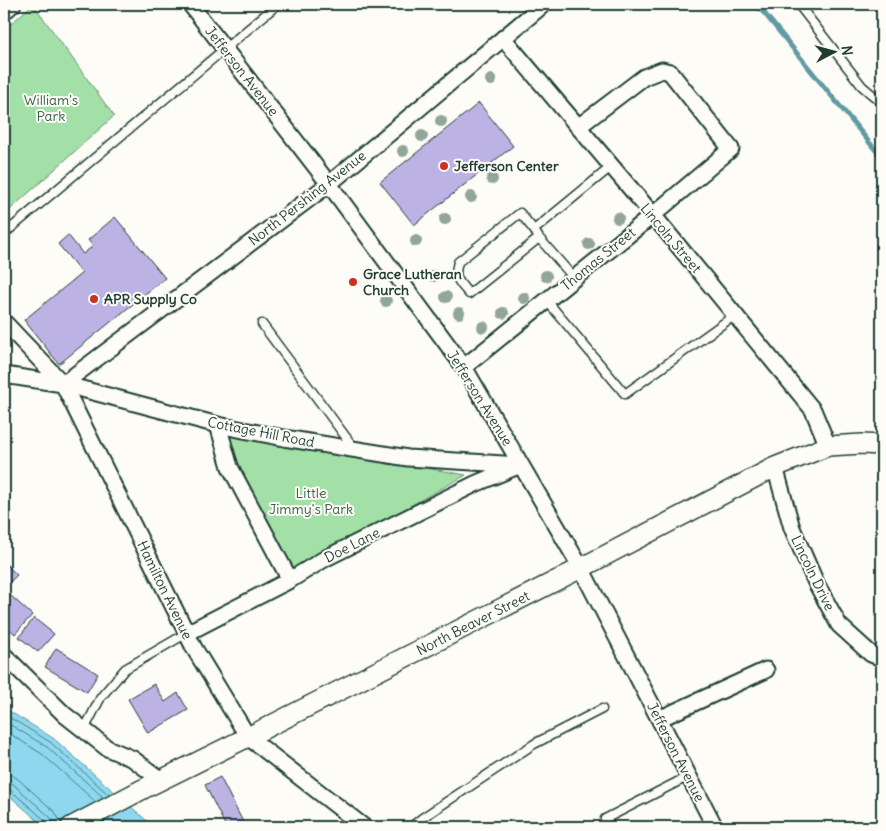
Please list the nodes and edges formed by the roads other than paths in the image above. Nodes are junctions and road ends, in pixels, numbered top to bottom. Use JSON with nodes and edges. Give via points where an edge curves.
{"nodes":[{"id":1,"x":14,"y":4,"type":"edge"},
{"id":2,"x":190,"y":4,"type":"edge"},
{"id":3,"x":278,"y":4,"type":"edge"},
{"id":4,"x":544,"y":4,"type":"edge"},
{"id":5,"x":798,"y":4,"type":"edge"},
{"id":6,"x":4,"y":12,"type":"edge"},
{"id":7,"x":503,"y":38,"type":"junction"},
{"id":8,"x":225,"y":49,"type":"junction"},
{"id":9,"x":882,"y":103,"type":"edge"},
{"id":10,"x":578,"y":127,"type":"junction"},
{"id":11,"x":612,"y":166,"type":"junction"},
{"id":12,"x":329,"y":184,"type":"junction"},
{"id":13,"x":653,"y":215,"type":"junction"},
{"id":14,"x":534,"y":230,"type":"junction"},
{"id":15,"x":4,"y":234,"type":"edge"},
{"id":16,"x":540,"y":238,"type":"junction"},
{"id":17,"x":574,"y":278,"type":"junction"},
{"id":18,"x":547,"y":301,"type":"junction"},
{"id":19,"x":735,"y":315,"type":"junction"},
{"id":20,"x":4,"y":322,"type":"edge"},
{"id":21,"x":262,"y":324,"type":"dead end"},
{"id":22,"x":464,"y":368,"type":"junction"},
{"id":23,"x":4,"y":375,"type":"edge"},
{"id":24,"x":63,"y":384,"type":"junction"},
{"id":25,"x":218,"y":425,"type":"junction"},
{"id":26,"x":882,"y":445,"type":"edge"},
{"id":27,"x":828,"y":446,"type":"junction"},
{"id":28,"x":355,"y":449,"type":"junction"},
{"id":29,"x":521,"y":465,"type":"junction"},
{"id":30,"x":775,"y":467,"type":"junction"},
{"id":31,"x":581,"y":568,"type":"junction"},
{"id":32,"x":290,"y":580,"type":"junction"},
{"id":33,"x":187,"y":633,"type":"junction"},
{"id":34,"x":4,"y":655,"type":"edge"},
{"id":35,"x":876,"y":656,"type":"edge"},
{"id":36,"x":766,"y":670,"type":"dead end"},
{"id":37,"x":602,"y":709,"type":"dead end"},
{"id":38,"x":659,"y":719,"type":"junction"},
{"id":39,"x":84,"y":730,"type":"junction"},
{"id":40,"x":248,"y":737,"type":"junction"},
{"id":41,"x":689,"y":776,"type":"junction"},
{"id":42,"x":161,"y":780,"type":"junction"},
{"id":43,"x":605,"y":819,"type":"dead end"},
{"id":44,"x":71,"y":827,"type":"edge"},
{"id":45,"x":364,"y":827,"type":"edge"},
{"id":46,"x":412,"y":827,"type":"edge"},
{"id":47,"x":716,"y":827,"type":"edge"}],
"edges":[{"from":1,"to":6,"type":"street"},
{"from":2,"to":8,"type":"street","name":"Jefferson Avenue"},
{"from":3,"to":8,"type":"lane"},
{"from":4,"to":7,"type":"street","name":"North Pershing Avenue"},
{"from":5,"to":9,"type":"lane","via":[[862,86]]},
{"from":7,"to":10,"type":"street","name":"Lincoln Street"},
{"from":7,"to":12,"type":"street","name":"North Pershing Avenue"},
{"from":8,"to":12,"type":"street","name":"Jefferson Avenue"},
{"from":8,"to":15,"type":"lane"},
{"from":10,"to":11,"type":"street","name":"Lincoln Street"},
{"from":10,"to":13,"type":"street","name":"Thomas Street","via":[[644,76],[662,70],[670,72],[730,149]]},
{"from":11,"to":13,"type":"street","name":"Lincoln Street"},
{"from":11,"to":14,"type":"lane"},
{"from":12,"to":22,"type":"street","name":"Jefferson Avenue"},
{"from":12,"to":24,"type":"street","name":"North Pershing Avenue"},
{"from":13,"to":17,"type":"street","name":"Thomas Street"},
{"from":13,"to":19,"type":"street","name":"Lincoln Street"},
{"from":14,"to":16,"type":"lane"},
{"from":14,"to":16,"type":"lane","via":[[520,213],[458,262],[457,279],[469,294]]},
{"from":16,"to":17,"type":"lane"},
{"from":17,"to":18,"type":"street","name":"Thomas Street"},
{"from":18,"to":19,"type":"lane","via":[[624,394]]},
{"from":18,"to":22,"type":"street","name":"Thomas Street"},
{"from":19,"to":27,"type":"street","name":"Lincoln Street","via":[[813,410]]},
{"from":20,"to":24,"type":"street","name":"Hamilton Avenue"},
{"from":21,"to":28,"type":"lane"},
{"from":22,"to":29,"type":"street","name":"Jefferson Avenue"},
{"from":23,"to":24,"type":"street","name":"Cottage Hill Road"},
{"from":24,"to":25,"type":"street","name":"Cottage Hill Road"},
{"from":24,"to":33,"type":"street","name":"Hamilton Avenue"},
{"from":25,"to":28,"type":"street","name":"Cottage Hill Road"},
{"from":25,"to":32,"type":"street","via":[[230,467]]},
{"from":26,"to":27,"type":"street","name":"North Beaver Street"},
{"from":27,"to":30,"type":"street","name":"North Beaver Street"},
{"from":28,"to":29,"type":"street","name":"Cottage Hill Road","via":[[408,458]]},
{"from":29,"to":31,"type":"street","name":"Jefferson Avenue"},
{"from":29,"to":32,"type":"street","name":"Doe Lane","via":[[474,484],[335,553]]},
{"from":30,"to":31,"type":"street","name":"North Beaver Street"},
{"from":30,"to":35,"type":"street","name":"Lincoln Drive","via":[[792,528],[816,583],[839,625]]},
{"from":31,"to":38,"type":"street","name":"Jefferson Avenue"},
{"from":31,"to":40,"type":"street","name":"North Beaver Street"},
{"from":32,"to":33,"type":"street","name":"Doe Lane"},
{"from":33,"to":39,"type":"lane","via":[[124,669],[101,697]]},
{"from":33,"to":40,"type":"street","name":"Hamilton Avenue"},
{"from":34,"to":39,"type":"street"},
{"from":36,"to":38,"type":"street"},
{"from":37,"to":46,"type":"lane","via":[[534,744]]},
{"from":38,"to":41,"type":"street","name":"Jefferson Avenue"},
{"from":39,"to":42,"type":"street","via":[[107,748],[133,759]]},
{"from":40,"to":42,"type":"street","name":"North Beaver Street"},
{"from":40,"to":45,"type":"street","name":"Hamilton Avenue"},
{"from":41,"to":43,"type":"lane"},
{"from":41,"to":47,"type":"street","name":"Jefferson Avenue"},
{"from":42,"to":44,"type":"street","name":"North Beaver Street"}]}
